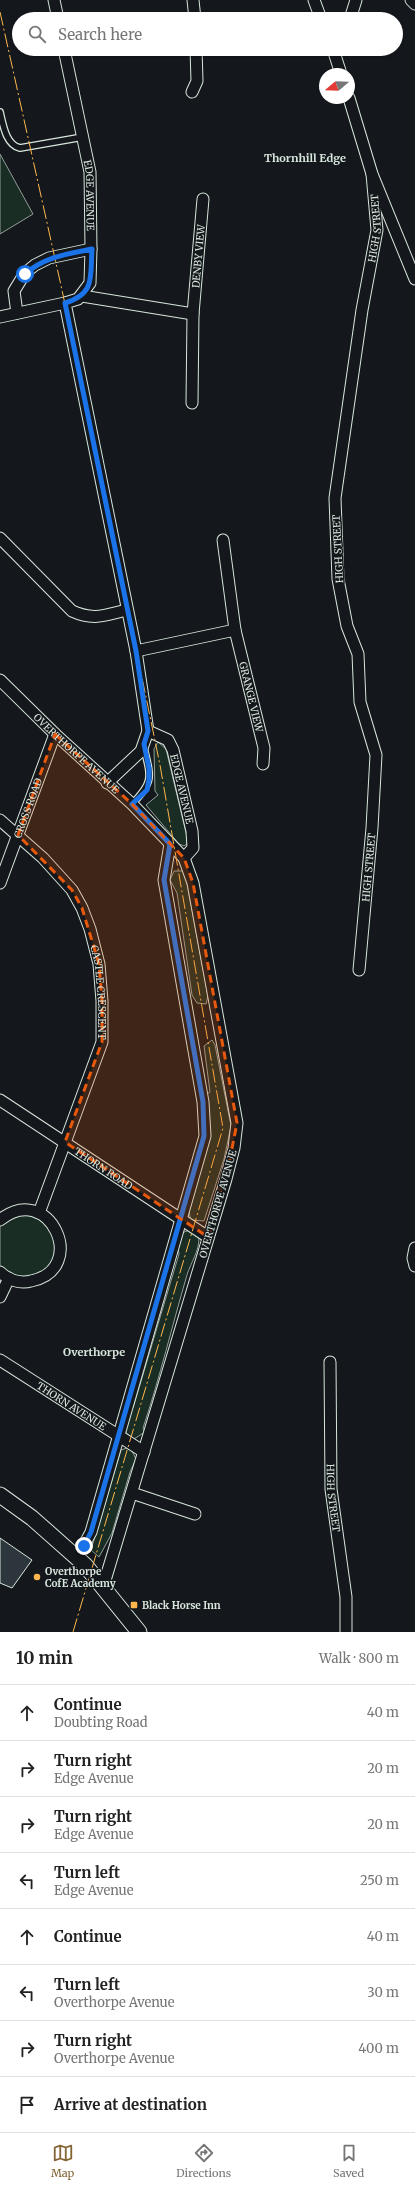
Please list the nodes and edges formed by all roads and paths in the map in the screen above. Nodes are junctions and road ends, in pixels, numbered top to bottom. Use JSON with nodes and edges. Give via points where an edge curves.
{"nodes":[{"id":1,"x":54,"y":0,"type":"edge"},
{"id":2,"x":193,"y":0,"type":"edge"},
{"id":3,"x":314,"y":0,"type":"edge"},
{"id":4,"x":356,"y":0,"type":"edge"},
{"id":5,"x":411,"y":0,"type":"edge"},
{"id":6,"x":415,"y":4,"type":"edge"},
{"id":7,"x":57,"y":12,"type":"edge"},
{"id":8,"x":194,"y":12,"type":"edge"},
{"id":9,"x":318,"y":12,"type":"edge"},
{"id":10,"x":352,"y":12,"type":"edge"},
{"id":11,"x":66,"y":56,"type":"edge"},
{"id":12,"x":196,"y":56,"type":"edge"},
{"id":13,"x":337,"y":56,"type":"edge"},
{"id":14,"x":340,"y":68,"type":"edge"},
{"id":15,"x":192,"y":92,"type":"dead end"},
{"id":16,"x":350,"y":104,"type":"edge"},
{"id":17,"x":0,"y":112,"type":"edge"},
{"id":18,"x":83,"y":137,"type":"junction"},
{"id":19,"x":372,"y":174,"type":"junction"},
{"id":20,"x":203,"y":199,"type":"dead end"},
{"id":21,"x":92,"y":249,"type":"junction"},
{"id":22,"x":415,"y":279,"type":"edge"},
{"id":23,"x":82,"y":296,"type":"junction"},
{"id":24,"x":65,"y":303,"type":"junction"},
{"id":25,"x":17,"y":313,"type":"junction"},
{"id":26,"x":193,"y":314,"type":"junction"},
{"id":27,"x":0,"y":317,"type":"edge"},
{"id":28,"x":192,"y":403,"type":"dead end"},
{"id":29,"x":0,"y":538,"type":"edge"},
{"id":30,"x":223,"y":540,"type":"dead end"},
{"id":31,"x":127,"y":610,"type":"junction"},
{"id":32,"x":235,"y":630,"type":"junction"},
{"id":33,"x":136,"y":651,"type":"junction"},
{"id":34,"x":0,"y":680,"type":"edge"},
{"id":35,"x":148,"y":731,"type":"junction"},
{"id":36,"x":55,"y":734,"type":"junction"},
{"id":37,"x":144,"y":744,"type":"junction"},
{"id":38,"x":263,"y":764,"type":"dead end"},
{"id":39,"x":107,"y":783,"type":"junction"},
{"id":40,"x":132,"y":804,"type":"junction"},
{"id":41,"x":0,"y":820,"type":"edge"},
{"id":42,"x":18,"y":836,"type":"junction"},
{"id":43,"x":170,"y":844,"type":"junction"},
{"id":44,"x":184,"y":858,"type":"junction"},
{"id":45,"x":0,"y":883,"type":"edge"},
{"id":46,"x":359,"y":970,"type":"dead end"},
{"id":47,"x":0,"y":1100,"type":"edge"},
{"id":48,"x":66,"y":1142,"type":"junction"},
{"id":49,"x":39,"y":1213,"type":"junction"},
{"id":50,"x":181,"y":1219,"type":"junction"},
{"id":51,"x":0,"y":1220,"type":"edge"},
{"id":52,"x":208,"y":1237,"type":"junction"},
{"id":53,"x":415,"y":1248,"type":"edge"},
{"id":54,"x":415,"y":1266,"type":"edge"},
{"id":55,"x":4,"y":1275,"type":"edge"},
{"id":56,"x":0,"y":1297,"type":"edge"},
{"id":57,"x":0,"y":1360,"type":"edge"},
{"id":58,"x":330,"y":1362,"type":"dead end"},
{"id":59,"x":118,"y":1437,"type":"junction"},
{"id":60,"x":144,"y":1452,"type":"junction"},
{"id":61,"x":132,"y":1493,"type":"junction"},
{"id":62,"x":0,"y":1495,"type":"edge"},
{"id":63,"x":195,"y":1514,"type":"dead end"},
{"id":64,"x":75,"y":1555,"type":"junction"},
{"id":65,"x":103,"y":1587,"type":"junction"},
{"id":66,"x":139,"y":1632,"type":"edge"},
{"id":67,"x":346,"y":1632,"type":"edge"}],
"edges":[{"from":1,"to":7,"type":"street"},
{"from":2,"to":8,"type":"street"},
{"from":3,"to":9,"type":"street"},
{"from":4,"to":10,"type":"street"},
{"from":5,"to":6,"type":"street"},
{"from":11,"to":18,"type":"street","name":"EDGE AVENUE"},
{"from":12,"to":15,"type":"street","via":[[198,81]]},
{"from":13,"to":14,"type":"street"},
{"from":16,"to":19,"type":"street"},
{"from":17,"to":18,"type":"lane","via":[[8,139],[14,147]]},
{"from":18,"to":21,"type":"street","name":"EDGE AVENUE","via":[[90,172]]},
{"from":19,"to":22,"type":"street"},
{"from":19,"to":46,"type":"street","name":"HIGH STREET","via":[[377,230],[362,310],[335,498],[338,579],[347,626],[358,654],[360,702],[376,755]]},
{"from":20,"to":26,"type":"street","name":"DENBY VIEW"},
{"from":21,"to":23,"type":"street","name":"EDGE AVENUE","via":[[90,283]]},
{"from":21,"to":25,"type":"street","via":[[49,258],[35,265],[25,274],[14,291]]},
{"from":23,"to":24,"type":"street"},
{"from":23,"to":26,"type":"street"},
{"from":24,"to":25,"type":"street"},
{"from":24,"to":31,"type":"street"},
{"from":25,"to":27,"type":"street"},
{"from":26,"to":28,"type":"street","name":"DENBY VIEW"},
{"from":29,"to":31,"type":"street","via":[[72,611],[86,618]]},
{"from":30,"to":32,"type":"street","name":"GRANGE VIEW"},
{"from":31,"to":33,"type":"street"},
{"from":32,"to":33,"type":"street"},
{"from":32,"to":38,"type":"street","name":"GRANGE VIEW","via":[[264,748]]},
{"from":33,"to":35,"type":"street"},
{"from":34,"to":36,"type":"street","name":"OVERTHORPE AVENUE"},
{"from":35,"to":37,"type":"street"},
{"from":35,"to":44,"type":"street","name":"EDGE AVENUE","via":[[168,740],[174,750],[192,831],[193,848]]},
{"from":36,"to":39,"type":"street","name":"OVERTHORPE AVENUE"},
{"from":36,"to":42,"type":"street","name":"CROSS ROAD"},
{"from":37,"to":39,"type":"street","via":[[141,751]]},
{"from":37,"to":40,"type":"lane","via":[[149,780],[147,790]]},
{"from":39,"to":40,"type":"street","name":"OVERTHORPE AVENUE"},
{"from":40,"to":43,"type":"street","name":"OVERTHORPE AVENUE"},
{"from":41,"to":42,"type":"street","name":"CASTLE CRESCENT"},
{"from":42,"to":45,"type":"street","name":"CROSS ROAD"},
{"from":42,"to":48,"type":"street","name":"CASTLE CRESCENT","via":[[43,858],[72,890],[90,929],[99,964],[102,1042]]},
{"from":43,"to":44,"type":"street","name":"OVERTHORPE AVENUE"},
{"from":43,"to":50,"type":"street","via":[[164,880],[203,1102],[204,1136]]},
{"from":44,"to":52,"type":"street","name":"OVERTHORPE AVENUE","via":[[193,883],[237,1123],[232,1154]]},
{"from":47,"to":48,"type":"street","name":"THORN ROAD"},
{"from":48,"to":49,"type":"street","name":"CASTLE CRESCENT"},
{"from":48,"to":50,"type":"street","name":"THORN ROAD"},
{"from":49,"to":51,"type":"street","via":[[18,1211]]},
{"from":49,"to":55,"type":"street","via":[[53,1224],[59,1234],[61,1246],[57,1261],[48,1273],[38,1280],[26,1282]]},
{"from":50,"to":52,"type":"street","name":"THORN ROAD"},
{"from":50,"to":59,"type":"street"},
{"from":52,"to":60,"type":"street","name":"OVERTHORPE AVENUE"},
{"from":53,"to":54,"type":"street","via":[[412,1258]]},
{"from":55,"to":56,"type":"street"},
{"from":57,"to":59,"type":"street","name":"THORN AVENUE"},
{"from":58,"to":67,"type":"street","name":"HIGH STREET","via":[[331,1489],[346,1597]]},
{"from":59,"to":60,"type":"street","name":"THORN AVENUE"},
{"from":59,"to":64,"type":"street","via":[[91,1532],[84,1546]]},
{"from":60,"to":61,"type":"street","name":"OVERTHORPE AVENUE"},
{"from":61,"to":63,"type":"street"},
{"from":61,"to":65,"type":"street","name":"OVERTHORPE AVENUE"},
{"from":62,"to":64,"type":"street","via":[[32,1518]]},
{"from":64,"to":65,"type":"street"},
{"from":65,"to":66,"type":"street"}]}
